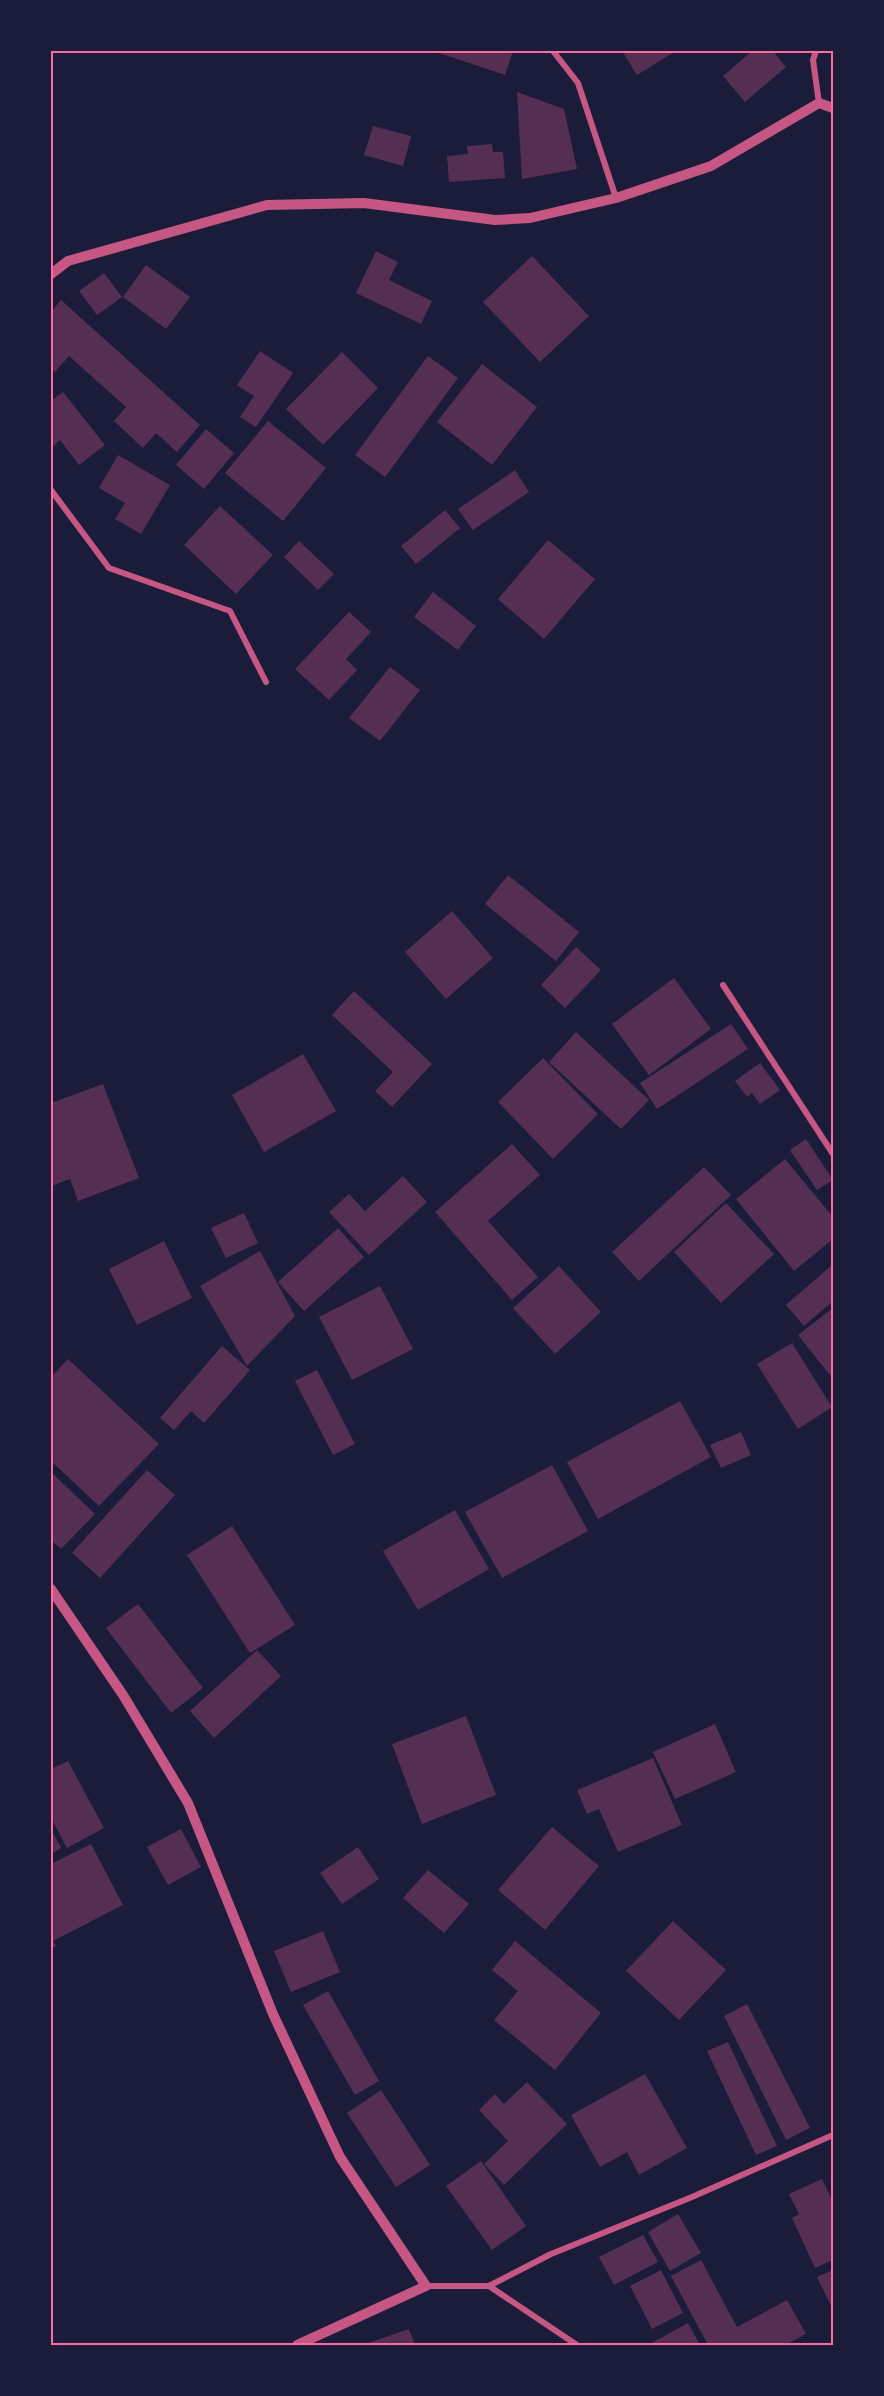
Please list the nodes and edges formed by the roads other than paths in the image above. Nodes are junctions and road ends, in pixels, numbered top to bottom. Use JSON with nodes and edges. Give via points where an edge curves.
{"nodes":[{"id":1,"x":553,"y":51,"type":"edge"},
{"id":2,"x":816,"y":51,"type":"edge"},
{"id":3,"x":819,"y":103,"type":"junction"},
{"id":4,"x":833,"y":108,"type":"edge"},
{"id":5,"x":616,"y":198,"type":"junction"},
{"id":6,"x":51,"y":274,"type":"edge"},
{"id":7,"x":51,"y":489,"type":"edge"},
{"id":8,"x":266,"y":682,"type":"dead end"},
{"id":9,"x":723,"y":986,"type":"dead end"},
{"id":10,"x":833,"y":1154,"type":"edge"},
{"id":11,"x":51,"y":1589,"type":"edge"},
{"id":12,"x":833,"y":2135,"type":"edge"},
{"id":13,"x":426,"y":2286,"type":"junction"},
{"id":14,"x":489,"y":2286,"type":"junction"},
{"id":15,"x":297,"y":2345,"type":"edge"},
{"id":16,"x":578,"y":2345,"type":"edge"}],
"edges":[{"from":1,"to":5,"type":"street","via":[[578,83]]},
{"from":2,"to":3,"type":"street","via":[[813,60]]},
{"from":3,"to":4,"type":"street"},
{"from":3,"to":5,"type":"street","via":[[711,166]]},
{"from":5,"to":6,"type":"street","via":[[530,218],[495,220],[364,203],[267,205],[68,261]]},
{"from":7,"to":8,"type":"street","via":[[109,568],[230,611]]},
{"from":9,"to":10,"type":"street"},
{"from":11,"to":13,"type":"street","via":[[123,1695],[188,1803],[273,2014],[340,2157]]},
{"from":12,"to":14,"type":"street","via":[[692,2198],[551,2254]]},
{"from":13,"to":14,"type":"street"},
{"from":13,"to":15,"type":"street"},
{"from":14,"to":16,"type":"street"}]}
